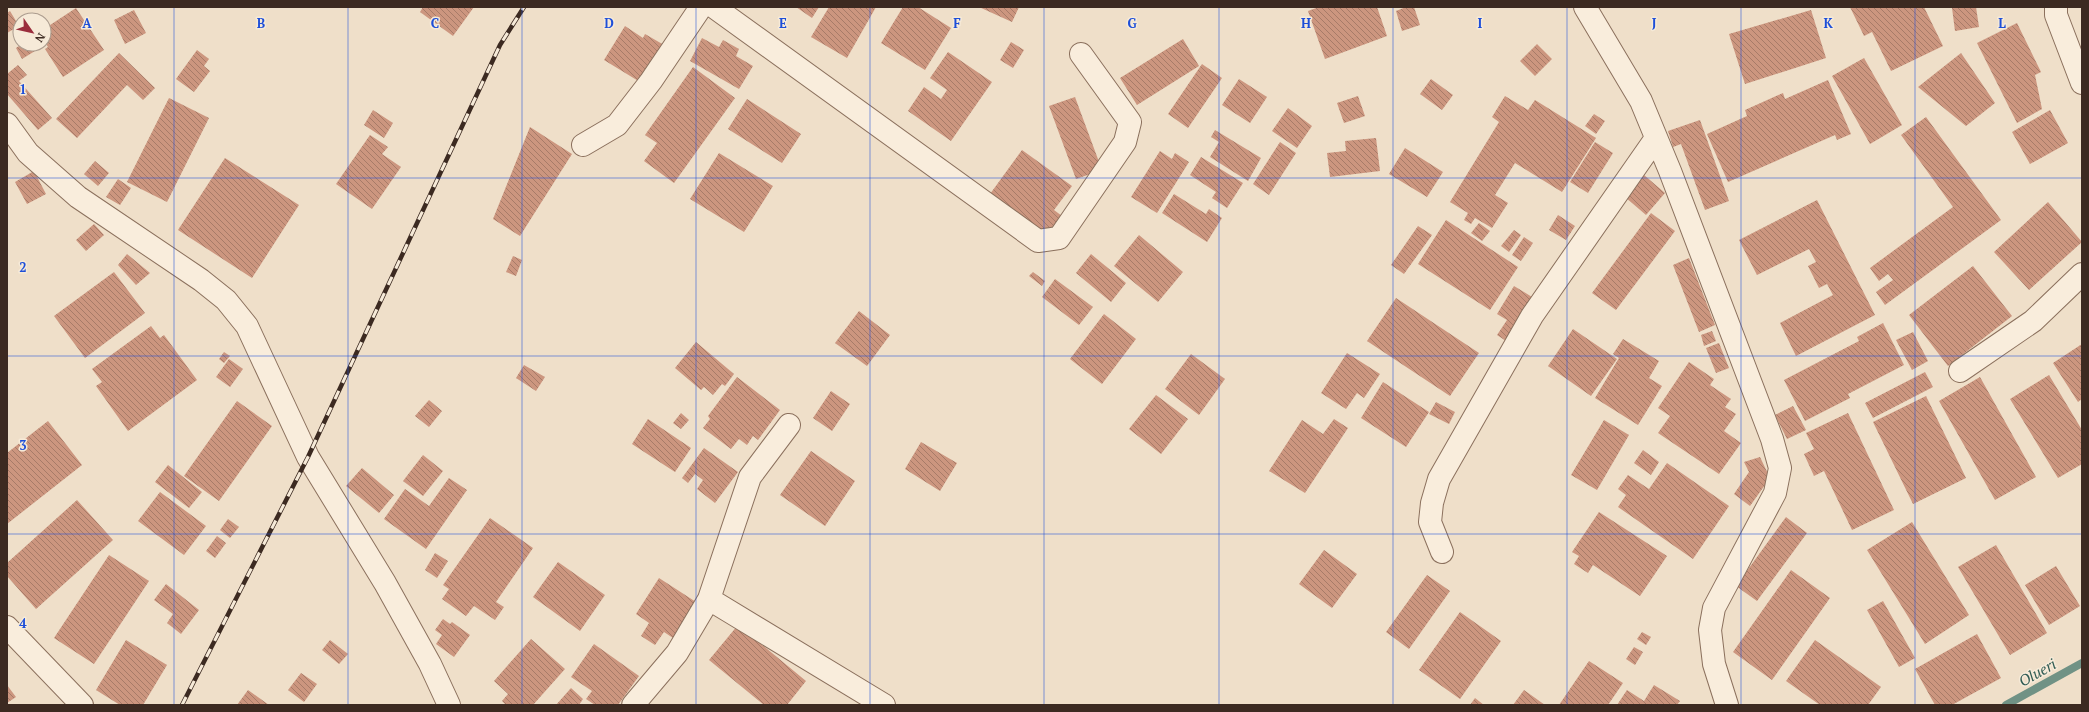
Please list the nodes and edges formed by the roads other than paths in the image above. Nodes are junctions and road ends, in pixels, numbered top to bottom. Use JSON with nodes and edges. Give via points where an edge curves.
{"nodes":[{"id":1,"x":701,"y":7,"type":"edge"},
{"id":2,"x":714,"y":7,"type":"edge"},
{"id":3,"x":1585,"y":7,"type":"edge"},
{"id":4,"x":2053,"y":10,"type":"edge"},
{"id":5,"x":1081,"y":54,"type":"dead end"},
{"id":6,"x":2082,"y":83,"type":"edge"},
{"id":7,"x":7,"y":124,"type":"edge"},
{"id":8,"x":1656,"y":138,"type":"junction"},
{"id":9,"x":583,"y":145,"type":"dead end"},
{"id":10,"x":2082,"y":274,"type":"edge"},
{"id":11,"x":1960,"y":371,"type":"dead end"},
{"id":12,"x":789,"y":425,"type":"dead end"},
{"id":13,"x":1442,"y":552,"type":"dead end"},
{"id":14,"x":709,"y":599,"type":"junction"},
{"id":15,"x":7,"y":627,"type":"edge"},
{"id":16,"x":82,"y":705,"type":"edge"},
{"id":17,"x":449,"y":705,"type":"edge"},
{"id":18,"x":633,"y":705,"type":"edge"},
{"id":19,"x":884,"y":705,"type":"edge"},
{"id":20,"x":1727,"y":705,"type":"edge"}],
"edges":[{"from":1,"to":9,"type":"street","via":[[651,81],[617,125]]},
{"from":2,"to":5,"type":"street","via":[[1038,241],[1059,238],[1125,142],[1130,122]]},
{"from":3,"to":8,"type":"street","via":[[1641,101]]},
{"from":4,"to":6,"type":"street"},
{"from":7,"to":17,"type":"street","via":[[28,153],[78,197],[202,280],[226,300],[247,326],[308,457],[385,583],[430,664]]},
{"from":8,"to":13,"type":"street","via":[[1532,316],[1439,479],[1430,522]]},
{"from":8,"to":20,"type":"street","via":[[1772,439],[1780,468],[1775,493],[1714,608],[1710,630],[1714,664]]},
{"from":10,"to":11,"type":"street","via":[[2033,321]]},
{"from":12,"to":14,"type":"street","via":[[750,477]]},
{"from":14,"to":18,"type":"street","via":[[677,653]]},
{"from":14,"to":19,"type":"street"},
{"from":15,"to":16,"type":"street"}]}
